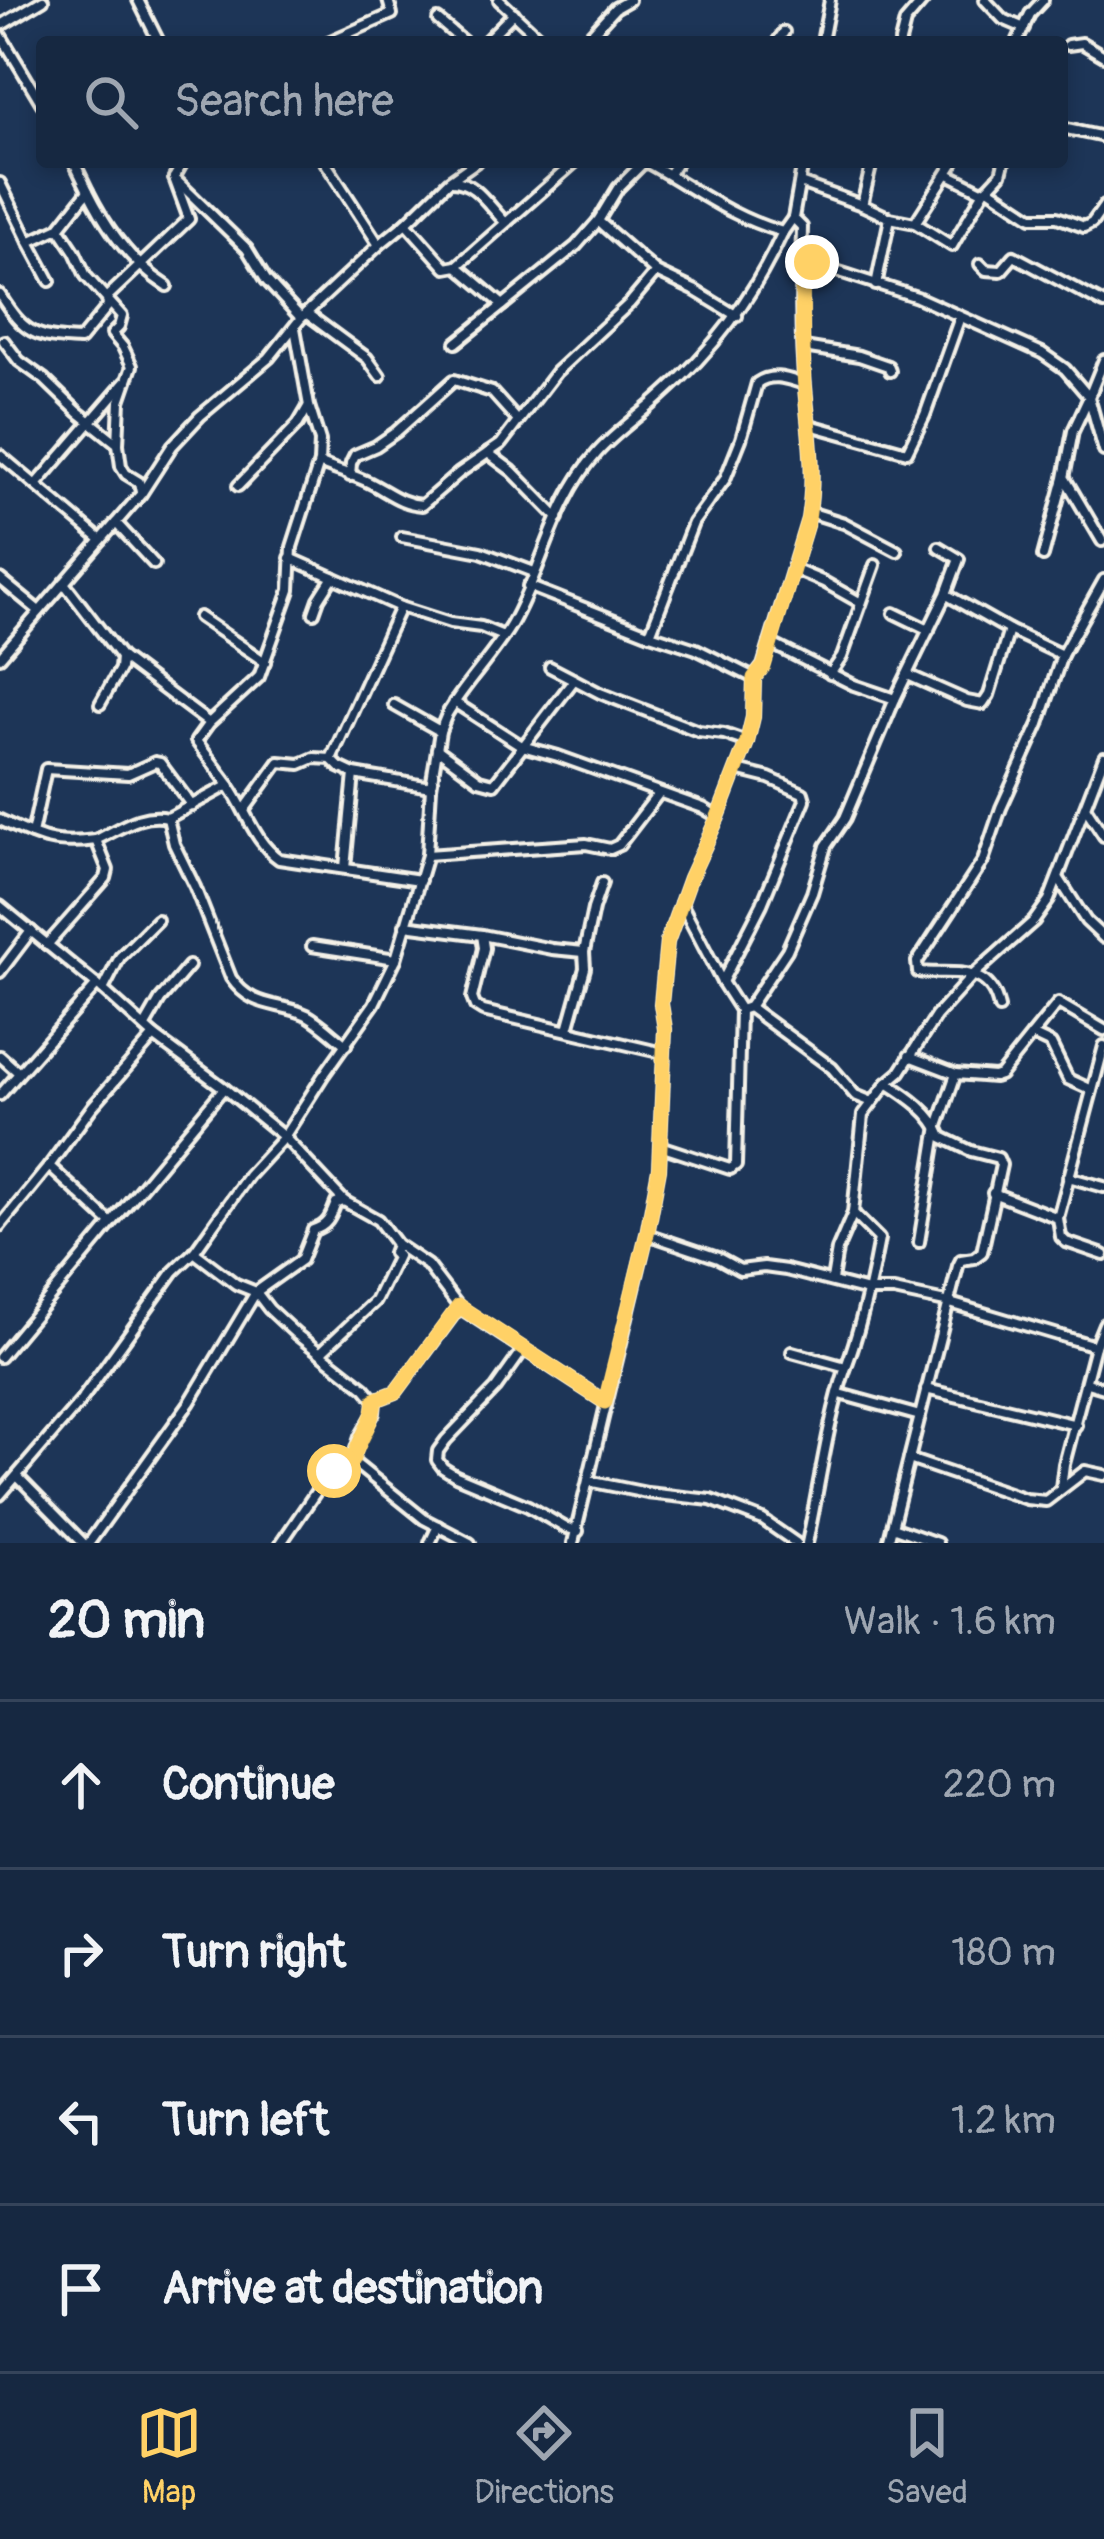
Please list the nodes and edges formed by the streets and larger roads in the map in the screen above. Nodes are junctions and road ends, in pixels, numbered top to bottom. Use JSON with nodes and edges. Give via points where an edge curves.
{"nodes":[{"id":1,"x":43,"y":0,"type":"edge"},
{"id":2,"x":138,"y":0,"type":"edge"},
{"id":3,"x":388,"y":0,"type":"edge"},
{"id":4,"x":499,"y":0,"type":"edge"},
{"id":5,"x":629,"y":0,"type":"edge"},
{"id":6,"x":830,"y":0,"type":"edge"},
{"id":7,"x":924,"y":0,"type":"edge"},
{"id":8,"x":985,"y":0,"type":"edge"},
{"id":9,"x":1043,"y":0,"type":"edge"},
{"id":10,"x":613,"y":4,"type":"edge"},
{"id":11,"x":514,"y":13,"type":"junction"},
{"id":12,"x":438,"y":20,"type":"dead end"},
{"id":13,"x":1024,"y":28,"type":"junction"},
{"id":14,"x":0,"y":30,"type":"edge"},
{"id":15,"x":784,"y":32,"type":"dead end"},
{"id":16,"x":156,"y":36,"type":"edge"},
{"id":17,"x":342,"y":36,"type":"edge"},
{"id":18,"x":457,"y":36,"type":"edge"},
{"id":19,"x":491,"y":36,"type":"edge"},
{"id":20,"x":538,"y":36,"type":"edge"},
{"id":21,"x":589,"y":36,"type":"edge"},
{"id":22,"x":781,"y":36,"type":"edge"},
{"id":23,"x":822,"y":36,"type":"edge"},
{"id":24,"x":902,"y":36,"type":"edge"},
{"id":25,"x":1020,"y":36,"type":"edge"},
{"id":26,"x":1068,"y":45,"type":"dead end"},
{"id":27,"x":1104,"y":56,"type":"edge"},
{"id":28,"x":36,"y":93,"type":"edge"},
{"id":29,"x":1068,"y":129,"type":"edge"},
{"id":30,"x":1104,"y":137,"type":"edge"},
{"id":31,"x":77,"y":168,"type":"edge"},
{"id":32,"x":180,"y":168,"type":"edge"},
{"id":33,"x":329,"y":168,"type":"edge"},
{"id":34,"x":467,"y":168,"type":"edge"},
{"id":35,"x":568,"y":168,"type":"edge"},
{"id":36,"x":639,"y":168,"type":"edge"},
{"id":37,"x":657,"y":168,"type":"edge"},
{"id":38,"x":673,"y":168,"type":"edge"},
{"id":39,"x":802,"y":168,"type":"edge"},
{"id":40,"x":871,"y":168,"type":"edge"},
{"id":41,"x":951,"y":168,"type":"edge"},
{"id":42,"x":1002,"y":168,"type":"edge"},
{"id":43,"x":669,"y":174,"type":"junction"},
{"id":44,"x":948,"y":174,"type":"junction"},
{"id":45,"x":174,"y":178,"type":"junction"},
{"id":46,"x":449,"y":181,"type":"junction"},
{"id":47,"x":0,"y":183,"type":"edge"},
{"id":48,"x":800,"y":183,"type":"junction"},
{"id":49,"x":986,"y":190,"type":"junction"},
{"id":50,"x":88,"y":191,"type":"junction"},
{"id":51,"x":862,"y":205,"type":"junction"},
{"id":52,"x":1104,"y":206,"type":"edge"},
{"id":53,"x":793,"y":218,"type":"junction"},
{"id":54,"x":890,"y":218,"type":"junction"},
{"id":55,"x":598,"y":221,"type":"junction"},
{"id":56,"x":505,"y":222,"type":"junction"},
{"id":57,"x":406,"y":223,"type":"junction"},
{"id":58,"x":915,"y":223,"type":"junction"},
{"id":59,"x":59,"y":228,"type":"junction"},
{"id":60,"x":783,"y":232,"type":"junction"},
{"id":61,"x":29,"y":242,"type":"junction"},
{"id":62,"x":379,"y":245,"type":"junction"},
{"id":63,"x":802,"y":254,"type":"junction"},
{"id":64,"x":142,"y":264,"type":"junction"},
{"id":65,"x":980,"y":264,"type":"dead end"},
{"id":66,"x":457,"y":266,"type":"junction"},
{"id":67,"x":656,"y":272,"type":"junction"},
{"id":68,"x":50,"y":281,"type":"dead end"},
{"id":69,"x":876,"y":285,"type":"junction"},
{"id":70,"x":167,"y":286,"type":"dead end"},
{"id":71,"x":0,"y":295,"type":"edge"},
{"id":72,"x":107,"y":297,"type":"junction"},
{"id":73,"x":1104,"y":304,"type":"edge"},
{"id":74,"x":503,"y":305,"type":"junction"},
{"id":75,"x":737,"y":316,"type":"junction"},
{"id":76,"x":960,"y":317,"type":"junction"},
{"id":77,"x":300,"y":319,"type":"junction"},
{"id":78,"x":4,"y":341,"type":"edge"},
{"id":79,"x":456,"y":343,"type":"dead end"},
{"id":80,"x":804,"y":347,"type":"junction"},
{"id":81,"x":1104,"y":360,"type":"edge"},
{"id":82,"x":890,"y":371,"type":"dead end"},
{"id":83,"x":130,"y":376,"type":"junction"},
{"id":84,"x":380,"y":376,"type":"dead end"},
{"id":85,"x":804,"y":383,"type":"junction"},
{"id":86,"x":1089,"y":397,"type":"junction"},
{"id":87,"x":309,"y":406,"type":"junction"},
{"id":88,"x":518,"y":421,"type":"junction"},
{"id":89,"x":91,"y":423,"type":"junction"},
{"id":90,"x":810,"y":425,"type":"junction"},
{"id":91,"x":118,"y":444,"type":"junction"},
{"id":92,"x":1104,"y":451,"type":"edge"},
{"id":93,"x":488,"y":453,"type":"junction"},
{"id":94,"x":0,"y":455,"type":"edge"},
{"id":95,"x":319,"y":463,"type":"junction"},
{"id":96,"x":350,"y":476,"type":"junction"},
{"id":97,"x":1065,"y":477,"type":"junction"},
{"id":98,"x":36,"y":485,"type":"junction"},
{"id":99,"x":238,"y":487,"type":"dead end"},
{"id":100,"x":141,"y":494,"type":"junction"},
{"id":101,"x":809,"y":512,"type":"junction"},
{"id":102,"x":558,"y":518,"type":"junction"},
{"id":103,"x":116,"y":523,"type":"junction"},
{"id":104,"x":402,"y":537,"type":"dead end"},
{"id":105,"x":101,"y":540,"type":"junction"},
{"id":106,"x":1102,"y":541,"type":"edge"},
{"id":107,"x":939,"y":547,"type":"dead end"},
{"id":108,"x":897,"y":551,"type":"dead end"},
{"id":109,"x":1043,"y":556,"type":"dead end"},
{"id":110,"x":290,"y":559,"type":"junction"},
{"id":111,"x":154,"y":564,"type":"dead end"},
{"id":112,"x":875,"y":566,"type":"dead end"},
{"id":113,"x":793,"y":569,"type":"junction"},
{"id":114,"x":534,"y":572,"type":"junction"},
{"id":115,"x":333,"y":577,"type":"junction"},
{"id":116,"x":0,"y":579,"type":"edge"},
{"id":117,"x":1104,"y":580,"type":"edge"},
{"id":118,"x":64,"y":583,"type":"junction"},
{"id":119,"x":528,"y":586,"type":"junction"},
{"id":120,"x":946,"y":594,"type":"junction"},
{"id":121,"x":861,"y":603,"type":"junction"},
{"id":122,"x":400,"y":607,"type":"junction"},
{"id":123,"x":39,"y":611,"type":"junction"},
{"id":124,"x":314,"y":613,"type":"dead end"},
{"id":125,"x":894,"y":613,"type":"dead end"},
{"id":126,"x":199,"y":616,"type":"dead end"},
{"id":127,"x":929,"y":630,"type":"junction"},
{"id":128,"x":1009,"y":630,"type":"junction"},
{"id":129,"x":650,"y":634,"type":"junction"},
{"id":130,"x":503,"y":636,"type":"junction"},
{"id":131,"x":770,"y":643,"type":"junction"},
{"id":132,"x":1,"y":655,"type":"edge"},
{"id":133,"x":1062,"y":655,"type":"junction"},
{"id":134,"x":121,"y":657,"type":"junction"},
{"id":135,"x":265,"y":662,"type":"junction"},
{"id":136,"x":550,"y":667,"type":"dead end"},
{"id":137,"x":830,"y":674,"type":"junction"},
{"id":138,"x":908,"y":675,"type":"junction"},
{"id":139,"x":754,"y":678,"type":"junction"},
{"id":140,"x":574,"y":680,"type":"junction"},
{"id":141,"x":895,"y":699,"type":"junction"},
{"id":142,"x":454,"y":702,"type":"junction"},
{"id":143,"x":100,"y":704,"type":"dead end"},
{"id":144,"x":394,"y":705,"type":"dead end"},
{"id":145,"x":209,"y":723,"type":"junction"},
{"id":146,"x":440,"y":730,"type":"junction"},
{"id":147,"x":747,"y":742,"type":"junction"},
{"id":148,"x":522,"y":746,"type":"junction"},
{"id":149,"x":436,"y":749,"type":"junction"},
{"id":150,"x":1104,"y":757,"type":"edge"},
{"id":151,"x":331,"y":759,"type":"junction"},
{"id":152,"x":737,"y":770,"type":"junction"},
{"id":153,"x":354,"y":774,"type":"junction"},
{"id":154,"x":229,"y":785,"type":"junction"},
{"id":155,"x":431,"y":787,"type":"junction"},
{"id":156,"x":659,"y":794,"type":"junction"},
{"id":157,"x":192,"y":806,"type":"junction"},
{"id":158,"x":1084,"y":806,"type":"junction"},
{"id":159,"x":245,"y":809,"type":"junction"},
{"id":160,"x":718,"y":817,"type":"junction"},
{"id":161,"x":168,"y":818,"type":"junction"},
{"id":162,"x":0,"y":820,"type":"edge"},
{"id":163,"x":32,"y":834,"type":"junction"},
{"id":164,"x":1104,"y":836,"type":"edge"},
{"id":165,"x":96,"y":840,"type":"junction"},
{"id":166,"x":427,"y":855,"type":"junction"},
{"id":167,"x":345,"y":868,"type":"junction"},
{"id":168,"x":1059,"y":879,"type":"junction"},
{"id":169,"x":419,"y":880,"type":"junction"},
{"id":170,"x":602,"y":883,"type":"dead end"},
{"id":171,"x":681,"y":902,"type":"junction"},
{"id":172,"x":0,"y":906,"type":"edge"},
{"id":173,"x":157,"y":920,"type":"dead end"},
{"id":174,"x":405,"y":925,"type":"junction"},
{"id":175,"x":31,"y":931,"type":"junction"},
{"id":176,"x":482,"y":935,"type":"junction"},
{"id":177,"x":1104,"y":938,"type":"edge"},
{"id":178,"x":47,"y":945,"type":"junction"},
{"id":179,"x":312,"y":946,"type":"dead end"},
{"id":180,"x":584,"y":952,"type":"junction"},
{"id":181,"x":396,"y":959,"type":"junction"},
{"id":182,"x":189,"y":967,"type":"dead end"},
{"id":183,"x":0,"y":972,"type":"edge"},
{"id":184,"x":972,"y":976,"type":"junction"},
{"id":185,"x":722,"y":982,"type":"junction"},
{"id":186,"x":100,"y":988,"type":"junction"},
{"id":187,"x":745,"y":1008,"type":"junction"},
{"id":188,"x":999,"y":1008,"type":"dead end"},
{"id":189,"x":145,"y":1026,"type":"junction"},
{"id":190,"x":568,"y":1029,"type":"junction"},
{"id":191,"x":1104,"y":1030,"type":"edge"},
{"id":192,"x":1032,"y":1035,"type":"junction"},
{"id":193,"x":154,"y":1036,"type":"junction"},
{"id":194,"x":346,"y":1045,"type":"junction"},
{"id":195,"x":1104,"y":1046,"type":"edge"},
{"id":196,"x":663,"y":1052,"type":"junction"},
{"id":197,"x":0,"y":1055,"type":"edge"},
{"id":198,"x":909,"y":1056,"type":"junction"},
{"id":199,"x":1102,"y":1063,"type":"edge"},
{"id":200,"x":19,"y":1073,"type":"junction"},
{"id":201,"x":956,"y":1074,"type":"junction"},
{"id":202,"x":887,"y":1083,"type":"junction"},
{"id":203,"x":224,"y":1088,"type":"junction"},
{"id":204,"x":1092,"y":1090,"type":"junction"},
{"id":205,"x":0,"y":1096,"type":"edge"},
{"id":206,"x":872,"y":1102,"type":"junction"},
{"id":207,"x":938,"y":1126,"type":"junction"},
{"id":208,"x":284,"y":1137,"type":"junction"},
{"id":209,"x":660,"y":1146,"type":"junction"},
{"id":210,"x":49,"y":1166,"type":"junction"},
{"id":211,"x":1068,"y":1177,"type":"junction"},
{"id":212,"x":1104,"y":1187,"type":"edge"},
{"id":213,"x":993,"y":1193,"type":"junction"},
{"id":214,"x":344,"y":1201,"type":"junction"},
{"id":215,"x":854,"y":1213,"type":"junction"},
{"id":216,"x":1058,"y":1218,"type":"junction"},
{"id":217,"x":111,"y":1223,"type":"junction"},
{"id":218,"x":0,"y":1226,"type":"edge"},
{"id":219,"x":647,"y":1234,"type":"junction"},
{"id":220,"x":919,"y":1242,"type":"dead end"},
{"id":221,"x":396,"y":1244,"type":"junction"},
{"id":222,"x":194,"y":1252,"type":"junction"},
{"id":223,"x":1104,"y":1255,"type":"edge"},
{"id":224,"x":832,"y":1280,"type":"junction"},
{"id":225,"x":868,"y":1291,"type":"junction"},
{"id":226,"x":256,"y":1292,"type":"junction"},
{"id":227,"x":950,"y":1303,"type":"junction"},
{"id":228,"x":459,"y":1306,"type":"junction"},
{"id":229,"x":1104,"y":1324,"type":"edge"},
{"id":230,"x":1095,"y":1346,"type":"junction"},
{"id":231,"x":523,"y":1350,"type":"junction"},
{"id":232,"x":321,"y":1352,"type":"junction"},
{"id":233,"x":792,"y":1352,"type":"dead end"},
{"id":234,"x":0,"y":1357,"type":"edge"},
{"id":235,"x":846,"y":1367,"type":"junction"},
{"id":236,"x":1087,"y":1383,"type":"junction"},
{"id":237,"x":1104,"y":1388,"type":"edge"},
{"id":238,"x":926,"y":1389,"type":"junction"},
{"id":239,"x":839,"y":1394,"type":"junction"},
{"id":240,"x":375,"y":1400,"type":"junction"},
{"id":241,"x":605,"y":1402,"type":"junction"},
{"id":242,"x":920,"y":1416,"type":"junction"},
{"id":243,"x":1076,"y":1425,"type":"junction"},
{"id":244,"x":908,"y":1459,"type":"junction"},
{"id":245,"x":352,"y":1461,"type":"junction"},
{"id":246,"x":1064,"y":1464,"type":"junction"},
{"id":247,"x":1085,"y":1471,"type":"junction"},
{"id":248,"x":1104,"y":1475,"type":"edge"},
{"id":249,"x":18,"y":1477,"type":"junction"},
{"id":250,"x":588,"y":1481,"type":"junction"},
{"id":251,"x":1061,"y":1490,"type":"junction"},
{"id":252,"x":0,"y":1495,"type":"edge"},
{"id":253,"x":438,"y":1526,"type":"junction"},
{"id":254,"x":892,"y":1527,"type":"junction"},
{"id":255,"x":578,"y":1531,"type":"junction"},
{"id":256,"x":86,"y":1543,"type":"edge"},
{"id":257,"x":280,"y":1543,"type":"edge"},
{"id":258,"x":430,"y":1543,"type":"edge"},
{"id":259,"x":470,"y":1543,"type":"edge"},
{"id":260,"x":573,"y":1543,"type":"edge"},
{"id":261,"x":796,"y":1543,"type":"edge"},
{"id":262,"x":807,"y":1543,"type":"edge"},
{"id":263,"x":888,"y":1543,"type":"edge"},
{"id":264,"x":937,"y":1543,"type":"edge"}],
"edges":[{"from":1,"to":14,"type":"street"},
{"from":2,"to":16,"type":"street"},
{"from":3,"to":17,"type":"street","via":[[392,14]]},
{"from":4,"to":11,"type":"street"},
{"from":5,"to":10,"type":"street"},
{"from":6,"to":23,"type":"street"},
{"from":7,"to":24,"type":"street"},
{"from":8,"to":13,"type":"street"},
{"from":9,"to":13,"type":"street"},
{"from":10,"to":21,"type":"street"},
{"from":11,"to":19,"type":"street"},
{"from":11,"to":20,"type":"street"},
{"from":12,"to":18,"type":"street"},
{"from":13,"to":25,"type":"street"},
{"from":14,"to":28,"type":"street"},
{"from":15,"to":22,"type":"street"},
{"from":26,"to":27,"type":"street","via":[[1082,43]]},
{"from":29,"to":30,"type":"street"},
{"from":31,"to":50,"type":"street"},
{"from":32,"to":45,"type":"street"},
{"from":33,"to":62,"type":"street"},
{"from":34,"to":46,"type":"street"},
{"from":35,"to":56,"type":"street"},
{"from":36,"to":55,"type":"street"},
{"from":37,"to":43,"type":"street"},
{"from":38,"to":43,"type":"street"},
{"from":39,"to":48,"type":"street"},
{"from":40,"to":51,"type":"street"},
{"from":41,"to":44,"type":"street"},
{"from":42,"to":49,"type":"street"},
{"from":43,"to":60,"type":"street","via":[[752,224]]},
{"from":44,"to":49,"type":"street"},
{"from":44,"to":58,"type":"street"},
{"from":45,"to":64,"type":"street","via":[[189,219]]},
{"from":45,"to":77,"type":"street","via":[[247,249]]},
{"from":46,"to":56,"type":"street","via":[[466,181]]},
{"from":46,"to":57,"type":"street"},
{"from":47,"to":61,"type":"street"},
{"from":48,"to":51,"type":"street"},
{"from":48,"to":53,"type":"street"},
{"from":49,"to":52,"type":"street","via":[[1032,217],[1084,227]]},
{"from":49,"to":58,"type":"street","via":[[952,246]]},
{"from":50,"to":59,"type":"street"},
{"from":50,"to":64,"type":"street","via":[[108,229]]},
{"from":51,"to":54,"type":"street"},
{"from":53,"to":60,"type":"street"},
{"from":53,"to":63,"type":"street","via":[[802,227]]},
{"from":54,"to":58,"type":"street"},
{"from":54,"to":69,"type":"street"},
{"from":55,"to":67,"type":"street"},
{"from":55,"to":74,"type":"street"},
{"from":56,"to":66,"type":"street"},
{"from":57,"to":62,"type":"street"},
{"from":57,"to":66,"type":"street","via":[[446,268]]},
{"from":59,"to":61,"type":"street"},
{"from":59,"to":72,"type":"street"},
{"from":60,"to":75,"type":"street"},
{"from":61,"to":68,"type":"street"},
{"from":62,"to":77,"type":"street"},
{"from":63,"to":69,"type":"street"},
{"from":63,"to":80,"type":"street"},
{"from":64,"to":70,"type":"street"},
{"from":64,"to":72,"type":"street"},
{"from":65,"to":73,"type":"street","via":[[1001,271],[1014,256]]},
{"from":66,"to":74,"type":"street"},
{"from":67,"to":75,"type":"street"},
{"from":67,"to":88,"type":"street"},
{"from":69,"to":76,"type":"street"},
{"from":71,"to":72,"type":"street","via":[[26,331],[74,340],[108,306]]},
{"from":72,"to":83,"type":"street","via":[[122,316],[112,334]]},
{"from":74,"to":79,"type":"street"},
{"from":75,"to":102,"type":"street","via":[[596,454]]},
{"from":76,"to":86,"type":"street","via":[[1042,352]]},
{"from":76,"to":90,"type":"street","via":[[907,452]]},
{"from":77,"to":84,"type":"street","via":[[367,358]]},
{"from":77,"to":87,"type":"street"},
{"from":77,"to":100,"type":"street","via":[[172,446]]},
{"from":78,"to":89,"type":"street"},
{"from":80,"to":82,"type":"street","via":[[859,356]]},
{"from":80,"to":85,"type":"street"},
{"from":81,"to":86,"type":"street"},
{"from":83,"to":89,"type":"street"},
{"from":83,"to":91,"type":"street"},
{"from":85,"to":90,"type":"street"},
{"from":85,"to":129,"type":"street","via":[[773,376],[757,383],[725,478],[693,523]]},
{"from":86,"to":92,"type":"street"},
{"from":86,"to":97,"type":"street"},
{"from":87,"to":95,"type":"street"},
{"from":87,"to":99,"type":"street"},
{"from":88,"to":93,"type":"street"},
{"from":88,"to":96,"type":"street","via":[[492,392],[454,380],[396,432],[356,455]]},
{"from":89,"to":91,"type":"street"},
{"from":89,"to":98,"type":"street"},
{"from":90,"to":101,"type":"street"},
{"from":91,"to":100,"type":"street"},
{"from":93,"to":96,"type":"street","via":[[422,506]]},
{"from":93,"to":102,"type":"street"},
{"from":94,"to":98,"type":"street"},
{"from":95,"to":96,"type":"street"},
{"from":95,"to":110,"type":"street"},
{"from":97,"to":106,"type":"street"},
{"from":97,"to":109,"type":"street"},
{"from":98,"to":105,"type":"street"},
{"from":100,"to":103,"type":"street"},
{"from":101,"to":108,"type":"street"},
{"from":101,"to":113,"type":"street"},
{"from":102,"to":114,"type":"street"},
{"from":103,"to":105,"type":"street"},
{"from":103,"to":111,"type":"street"},
{"from":104,"to":114,"type":"street"},
{"from":105,"to":118,"type":"street"},
{"from":107,"to":120,"type":"street","via":[[959,559]]},
{"from":110,"to":115,"type":"street"},
{"from":110,"to":135,"type":"street","via":[[290,590]]},
{"from":112,"to":121,"type":"street"},
{"from":113,"to":121,"type":"street"},
{"from":113,"to":131,"type":"street"},
{"from":114,"to":119,"type":"street"},
{"from":115,"to":122,"type":"street"},
{"from":115,"to":124,"type":"street"},
{"from":116,"to":123,"type":"street"},
{"from":117,"to":133,"type":"street"},
{"from":118,"to":123,"type":"street"},
{"from":118,"to":134,"type":"street"},
{"from":119,"to":129,"type":"street"},
{"from":119,"to":130,"type":"street"},
{"from":120,"to":127,"type":"street"},
{"from":120,"to":128,"type":"street"},
{"from":121,"to":137,"type":"street"},
{"from":122,"to":130,"type":"street"},
{"from":122,"to":151,"type":"street"},
{"from":123,"to":132,"type":"street"},
{"from":125,"to":127,"type":"street"},
{"from":126,"to":135,"type":"street"},
{"from":127,"to":138,"type":"street"},
{"from":128,"to":133,"type":"street"},
{"from":128,"to":138,"type":"street","via":[[983,704]]},
{"from":129,"to":139,"type":"street"},
{"from":130,"to":142,"type":"street"},
{"from":131,"to":137,"type":"street"},
{"from":131,"to":139,"type":"street"},
{"from":133,"to":184,"type":"street","via":[[983,861],[917,962],[918,972]]},
{"from":134,"to":143,"type":"street"},
{"from":134,"to":145,"type":"street"},
{"from":135,"to":145,"type":"street"},
{"from":136,"to":140,"type":"street"},
{"from":137,"to":141,"type":"street"},
{"from":138,"to":141,"type":"street"},
{"from":139,"to":147,"type":"street"},
{"from":140,"to":147,"type":"street","via":[[698,731]]},
{"from":140,"to":148,"type":"street"},
{"from":141,"to":187,"type":"street","via":[[787,950]]},
{"from":142,"to":146,"type":"street"},
{"from":142,"to":148,"type":"street"},
{"from":144,"to":146,"type":"street"},
{"from":145,"to":154,"type":"street","via":[[196,743]]},
{"from":146,"to":149,"type":"street"},
{"from":147,"to":152,"type":"street"},
{"from":148,"to":149,"type":"street","via":[[494,784]]},
{"from":148,"to":156,"type":"street"},
{"from":149,"to":155,"type":"street"},
{"from":150,"to":158,"type":"street"},
{"from":151,"to":153,"type":"street"},
{"from":151,"to":159,"type":"street","via":[[279,762]]},
{"from":152,"to":160,"type":"street"},
{"from":152,"to":185,"type":"street","via":[[786,785],[805,800]]},
{"from":153,"to":155,"type":"street"},
{"from":153,"to":167,"type":"street"},
{"from":154,"to":157,"type":"street"},
{"from":154,"to":159,"type":"street"},
{"from":155,"to":166,"type":"street"},
{"from":156,"to":160,"type":"street"},
{"from":156,"to":166,"type":"street","via":[[610,849]]},
{"from":157,"to":161,"type":"street"},
{"from":157,"to":163,"type":"street","via":[[155,762],[128,774],[46,769]]},
{"from":158,"to":164,"type":"street"},
{"from":158,"to":168,"type":"street"},
{"from":159,"to":167,"type":"street","via":[[279,859]]},
{"from":160,"to":171,"type":"street"},
{"from":161,"to":165,"type":"street","via":[[140,818]]},
{"from":161,"to":194,"type":"street","via":[[239,990],[302,1013]]},
{"from":162,"to":163,"type":"street"},
{"from":163,"to":165,"type":"street","via":[[48,842]]},
{"from":165,"to":178,"type":"street","via":[[106,878]]},
{"from":166,"to":169,"type":"street"},
{"from":167,"to":169,"type":"street"},
{"from":168,"to":177,"type":"street"},
{"from":168,"to":184,"type":"street","via":[[1034,921]]},
{"from":169,"to":174,"type":"street"},
{"from":170,"to":180,"type":"street"},
{"from":171,"to":185,"type":"street"},
{"from":171,"to":196,"type":"street","via":[[665,956]]},
{"from":172,"to":175,"type":"street"},
{"from":173,"to":186,"type":"street"},
{"from":174,"to":176,"type":"street"},
{"from":174,"to":181,"type":"street"},
{"from":175,"to":178,"type":"street"},
{"from":175,"to":183,"type":"street"},
{"from":176,"to":180,"type":"street"},
{"from":176,"to":190,"type":"street","via":[[475,1006]]},
{"from":178,"to":186,"type":"street"},
{"from":179,"to":181,"type":"street"},
{"from":180,"to":190,"type":"street"},
{"from":181,"to":194,"type":"street"},
{"from":182,"to":189,"type":"street"},
{"from":184,"to":188,"type":"street","via":[[997,996]]},
{"from":184,"to":198,"type":"street"},
{"from":185,"to":187,"type":"street"},
{"from":186,"to":189,"type":"street"},
{"from":186,"to":200,"type":"street"},
{"from":187,"to":206,"type":"street"},
{"from":187,"to":209,"type":"street","via":[[736,1165]]},
{"from":189,"to":193,"type":"street"},
{"from":190,"to":196,"type":"street"},
{"from":191,"to":192,"type":"street","via":[[1058,1004]]},
{"from":192,"to":201,"type":"street","via":[[1000,1075]]},
{"from":192,"to":204,"type":"street","via":[[1051,1044],[1068,1079]]},
{"from":193,"to":203,"type":"street"},
{"from":193,"to":210,"type":"street"},
{"from":194,"to":208,"type":"street"},
{"from":195,"to":199,"type":"street"},
{"from":196,"to":209,"type":"street"},
{"from":197,"to":200,"type":"street"},
{"from":198,"to":201,"type":"street"},
{"from":198,"to":202,"type":"street"},
{"from":199,"to":204,"type":"street"},
{"from":200,"to":205,"type":"street"},
{"from":201,"to":207,"type":"street"},
{"from":202,"to":206,"type":"street"},
{"from":202,"to":207,"type":"street"},
{"from":203,"to":208,"type":"street"},
{"from":203,"to":217,"type":"street"},
{"from":204,"to":211,"type":"street"},
{"from":206,"to":215,"type":"street","via":[[863,1115]]},
{"from":207,"to":213,"type":"street","via":[[942,1137],[1000,1161]]},
{"from":207,"to":220,"type":"street"},
{"from":208,"to":214,"type":"street"},
{"from":208,"to":222,"type":"street"},
{"from":209,"to":219,"type":"street"},
{"from":210,"to":217,"type":"street"},
{"from":210,"to":218,"type":"street"},
{"from":211,"to":212,"type":"street"},
{"from":211,"to":216,"type":"street"},
{"from":213,"to":216,"type":"street"},
{"from":213,"to":227,"type":"street","via":[[982,1252],[961,1260]]},
{"from":214,"to":221,"type":"street","via":[[378,1220]]},
{"from":214,"to":226,"type":"street","via":[[313,1230],[301,1260]]},
{"from":215,"to":224,"type":"street"},
{"from":215,"to":225,"type":"street","via":[[879,1239]]},
{"from":216,"to":223,"type":"street","via":[[1061,1238]]},
{"from":217,"to":234,"type":"street"},
{"from":219,"to":224,"type":"street","via":[[740,1270]]},
{"from":219,"to":241,"type":"street"},
{"from":221,"to":228,"type":"street","via":[[427,1264]]},
{"from":221,"to":232,"type":"street","via":[[375,1301]]},
{"from":222,"to":226,"type":"street"},
{"from":222,"to":249,"type":"street"},
{"from":224,"to":225,"type":"street"},
{"from":225,"to":227,"type":"street"},
{"from":225,"to":235,"type":"street"},
{"from":226,"to":232,"type":"street"},
{"from":226,"to":256,"type":"street","via":[[190,1402]]},
{"from":227,"to":230,"type":"street"},
{"from":227,"to":238,"type":"street"},
{"from":228,"to":231,"type":"street"},
{"from":228,"to":240,"type":"street","via":[[396,1392]]},
{"from":229,"to":230,"type":"street"},
{"from":230,"to":236,"type":"street"},
{"from":231,"to":241,"type":"street"},
{"from":231,"to":255,"type":"street","via":[[437,1460]]},
{"from":232,"to":240,"type":"street"},
{"from":233,"to":235,"type":"street"},
{"from":235,"to":239,"type":"street"},
{"from":236,"to":237,"type":"street"},
{"from":236,"to":243,"type":"street"},
{"from":238,"to":242,"type":"street"},
{"from":238,"to":243,"type":"street"},
{"from":239,"to":242,"type":"street"},
{"from":239,"to":262,"type":"street"},
{"from":240,"to":245,"type":"street"},
{"from":241,"to":250,"type":"street"},
{"from":242,"to":244,"type":"street"},
{"from":243,"to":246,"type":"street"},
{"from":244,"to":251,"type":"street","via":[[1026,1499],[1046,1502]]},
{"from":244,"to":254,"type":"street"},
{"from":245,"to":253,"type":"street"},
{"from":245,"to":257,"type":"street","via":[[323,1480]]},
{"from":246,"to":247,"type":"street"},
{"from":246,"to":251,"type":"street"},
{"from":247,"to":248,"type":"street"},
{"from":247,"to":251,"type":"street"},
{"from":249,"to":252,"type":"street"},
{"from":249,"to":256,"type":"street"},
{"from":250,"to":255,"type":"street"},
{"from":250,"to":261,"type":"street","via":[[711,1500]]},
{"from":253,"to":258,"type":"street"},
{"from":253,"to":259,"type":"street"},
{"from":254,"to":263,"type":"street"},
{"from":254,"to":264,"type":"street"},
{"from":255,"to":260,"type":"street"}]}
